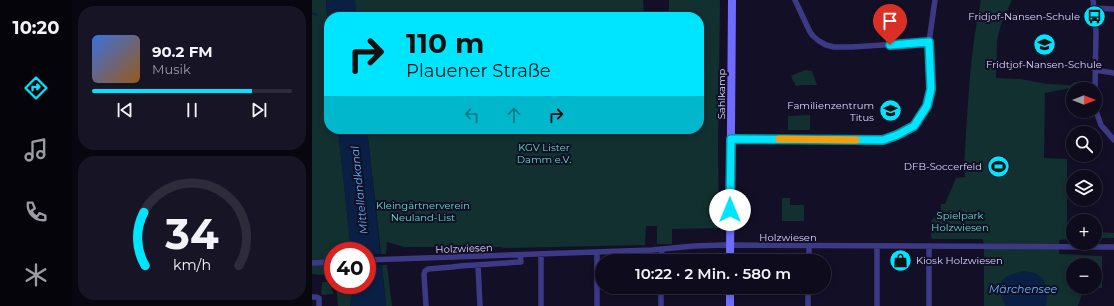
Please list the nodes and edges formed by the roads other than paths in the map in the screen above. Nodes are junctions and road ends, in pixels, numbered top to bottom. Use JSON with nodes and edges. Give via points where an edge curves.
{"nodes":[{"id":1,"x":732,"y":0,"type":"edge"},
{"id":2,"x":795,"y":0,"type":"edge"},
{"id":3,"x":935,"y":0,"type":"edge"},
{"id":4,"x":1093,"y":0,"type":"edge"},
{"id":5,"x":1093,"y":8,"type":"junction"},
{"id":6,"x":1114,"y":9,"type":"edge"},
{"id":7,"x":929,"y":42,"type":"junction"},
{"id":8,"x":1096,"y":70,"type":"junction"},
{"id":9,"x":1114,"y":73,"type":"edge"},
{"id":10,"x":1095,"y":82,"type":"edge"},
{"id":11,"x":1099,"y":118,"type":"edge"},
{"id":12,"x":731,"y":139,"type":"junction"},
{"id":13,"x":1114,"y":140,"type":"edge"},
{"id":14,"x":730,"y":246,"type":"junction"},
{"id":15,"x":809,"y":246,"type":"junction"},
{"id":16,"x":877,"y":246,"type":"junction"},
{"id":17,"x":929,"y":246,"type":"junction"},
{"id":18,"x":1114,"y":247,"type":"edge"},
{"id":19,"x":662,"y":250,"type":"junction"},
{"id":20,"x":597,"y":252,"type":"junction"},
{"id":21,"x":520,"y":254,"type":"junction"},
{"id":22,"x":541,"y":254,"type":"junction"},
{"id":23,"x":662,"y":254,"type":"edge"},
{"id":24,"x":730,"y":254,"type":"edge"},
{"id":25,"x":808,"y":254,"type":"edge"},
{"id":26,"x":376,"y":260,"type":"edge"},
{"id":27,"x":324,"y":262,"type":"edge"},
{"id":28,"x":312,"y":263,"type":"edge"},
{"id":29,"x":478,"y":265,"type":"junction"},
{"id":30,"x":661,"y":294,"type":"edge"},
{"id":31,"x":730,"y":294,"type":"edge"},
{"id":32,"x":808,"y":294,"type":"edge"},
{"id":33,"x":312,"y":297,"type":"edge"},
{"id":34,"x":319,"y":306,"type":"edge"},
{"id":35,"x":426,"y":306,"type":"edge"},
{"id":36,"x":480,"y":306,"type":"edge"},
{"id":37,"x":541,"y":306,"type":"edge"},
{"id":38,"x":596,"y":306,"type":"edge"},
{"id":39,"x":661,"y":306,"type":"edge"},
{"id":40,"x":730,"y":306,"type":"edge"},
{"id":41,"x":808,"y":306,"type":"edge"},
{"id":42,"x":877,"y":306,"type":"edge"},
{"id":43,"x":929,"y":306,"type":"edge"}],
"edges":[{"from":1,"to":12,"type":"street","name":"Sahlkamp"},
{"from":2,"to":7,"type":"street","via":[[810,32],[826,45],[841,48]]},
{"from":3,"to":7,"type":"street"},
{"from":4,"to":5,"type":"street"},
{"from":5,"to":6,"type":"street"},
{"from":5,"to":8,"type":"street"},
{"from":7,"to":12,"type":"street","via":[[931,89],[927,106],[914,126],[897,135],[883,140]]},
{"from":8,"to":9,"type":"street"},
{"from":8,"to":10,"type":"street"},
{"from":11,"to":13,"type":"street","via":[[1101,125]]},
{"from":12,"to":14,"type":"street","name":"Sahlkamp"},
{"from":14,"to":15,"type":"street","name":"Holzwiesen"},
{"from":14,"to":19,"type":"street","name":"Holzwiesen","via":[[694,246]]},
{"from":14,"to":24,"type":"street","name":"Sahlkamp"},
{"from":15,"to":16,"type":"street","name":"Holzwiesen"},
{"from":15,"to":25,"type":"street"},
{"from":16,"to":17,"type":"street","name":"Holzwiesen"},
{"from":16,"to":42,"type":"street"},
{"from":17,"to":18,"type":"street","name":"Holzwiesen"},
{"from":17,"to":43,"type":"street"},
{"from":19,"to":20,"type":"street","name":"Holzwiesen"},
{"from":19,"to":23,"type":"street"},
{"from":20,"to":22,"type":"street","name":"Holzwiesen"},
{"from":20,"to":38,"type":"street"},
{"from":21,"to":22,"type":"street","name":"Holzwiesen"},
{"from":21,"to":26,"type":"street","name":"Holzwiesen"},
{"from":21,"to":29,"type":"street","via":[[521,262]]},
{"from":22,"to":37,"type":"street"},
{"from":27,"to":28,"type":"street"},
{"from":29,"to":35,"type":"street","via":[[428,269],[424,274]]},
{"from":29,"to":36,"type":"street"},
{"from":30,"to":39,"type":"street"},
{"from":31,"to":40,"type":"street"},
{"from":32,"to":41,"type":"street"},
{"from":33,"to":34,"type":"street","via":[[319,298]]}]}
